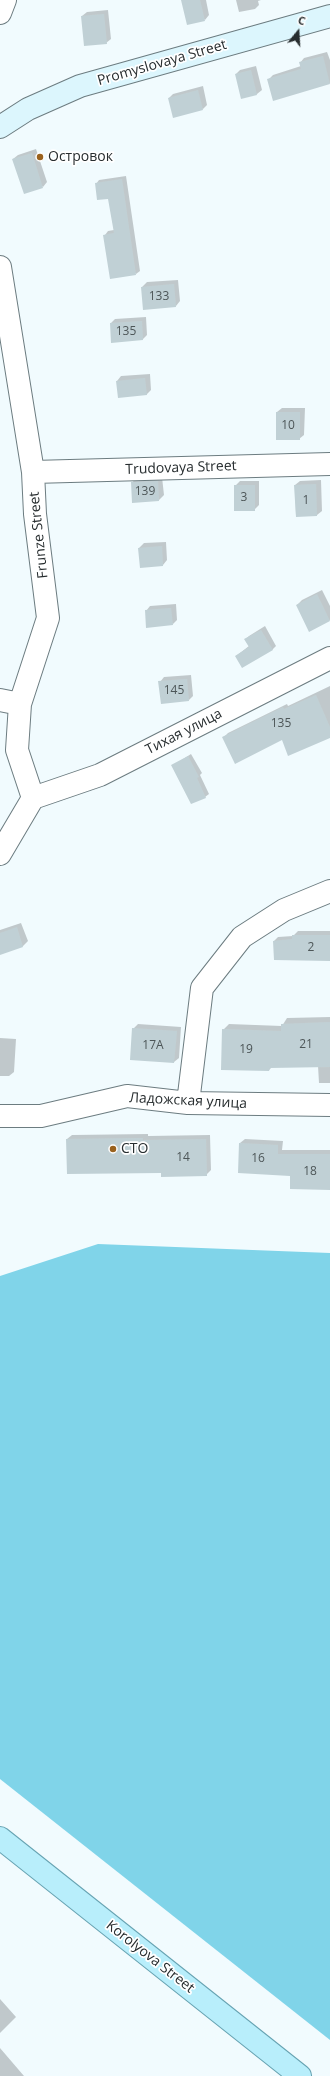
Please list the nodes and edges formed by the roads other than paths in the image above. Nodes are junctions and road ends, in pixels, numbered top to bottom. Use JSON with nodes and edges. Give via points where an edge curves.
{"nodes":[{"id":1,"x":5,"y":0,"type":"edge"},
{"id":2,"x":0,"y":13,"type":"edge"},
{"id":3,"x":330,"y":16,"type":"edge"},
{"id":4,"x":0,"y":127,"type":"edge"},
{"id":5,"x":0,"y":268,"type":"edge"},
{"id":6,"x":330,"y":464,"type":"edge"},
{"id":7,"x":32,"y":472,"type":"junction"},
{"id":8,"x":330,"y":658,"type":"edge"},
{"id":9,"x":10,"y":702,"type":"edge"},
{"id":10,"x":33,"y":798,"type":"junction"},
{"id":11,"x":0,"y":854,"type":"edge"},
{"id":12,"x":330,"y":891,"type":"edge"},
{"id":13,"x":188,"y":1103,"type":"junction"},
{"id":14,"x":330,"y":1104,"type":"edge"},
{"id":15,"x":0,"y":1116,"type":"edge"},
{"id":16,"x":0,"y":1838,"type":"edge"},
{"id":17,"x":300,"y":2076,"type":"edge"}],
"edges":[{"from":1,"to":2,"type":"street"},
{"from":3,"to":4,"type":"street","name":"Promyslovaya Street","via":[[80,86],[28,109]]},
{"from":5,"to":7,"type":"street","name":"Frunze Street"},
{"from":6,"to":7,"type":"street","name":"Trudovaya Street"},
{"from":7,"to":9,"type":"street","name":"Frunze Street","via":[[48,618]]},
{"from":8,"to":10,"type":"street","name":"Тихая улица","via":[[100,775]]},
{"from":9,"to":10,"type":"street","name":"Frunze Street","via":[[17,750]]},
{"from":10,"to":11,"type":"street"},
{"from":12,"to":13,"type":"street","via":[[284,910],[242,936],[202,988]]},
{"from":13,"to":14,"type":"street","name":"Ладожская улица"},
{"from":13,"to":15,"type":"street","name":"Ладожская улица","via":[[127,1096],[41,1116]]},
{"from":16,"to":17,"type":"main road","name":"Korolyova Street"}]}
